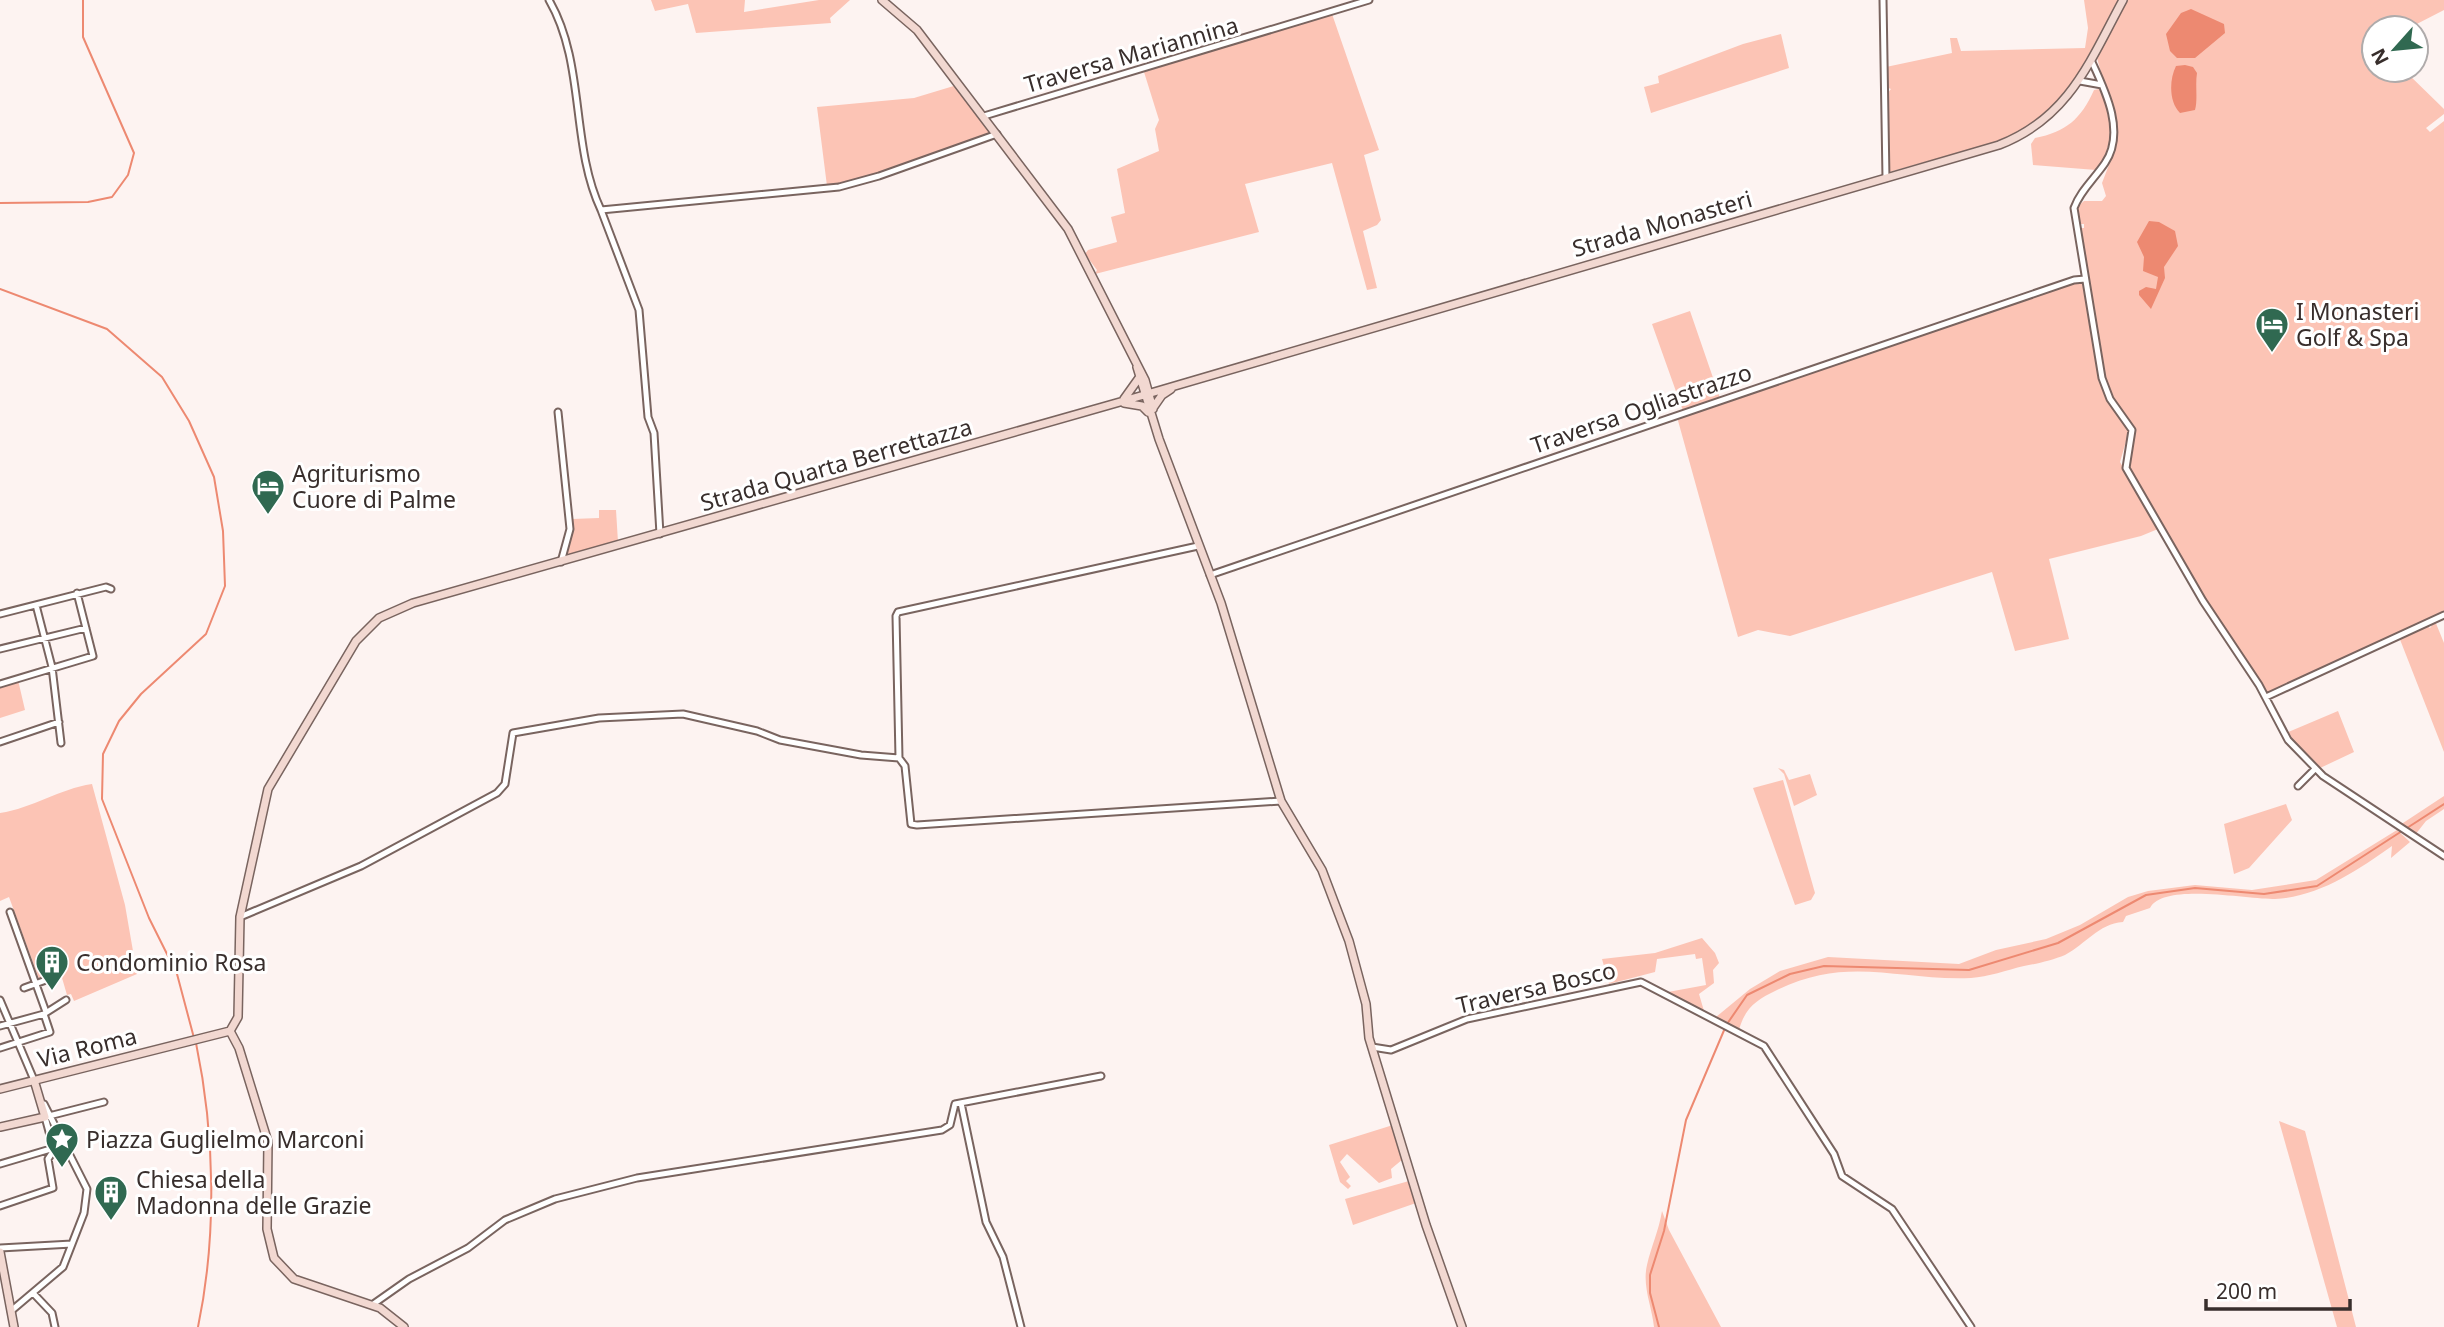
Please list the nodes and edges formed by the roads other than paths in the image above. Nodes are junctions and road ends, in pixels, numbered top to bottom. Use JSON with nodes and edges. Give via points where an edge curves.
{"nodes":[{"id":1,"x":549,"y":0,"type":"edge"},
{"id":2,"x":882,"y":0,"type":"edge"},
{"id":3,"x":1369,"y":0,"type":"edge"},
{"id":4,"x":1883,"y":0,"type":"edge"},
{"id":5,"x":2123,"y":0,"type":"edge"},
{"id":6,"x":2091,"y":60,"type":"junction"},
{"id":7,"x":2080,"y":81,"type":"junction"},
{"id":8,"x":2102,"y":85,"type":"junction"},
{"id":9,"x":984,"y":116,"type":"junction"},
{"id":10,"x":997,"y":134,"type":"junction"},
{"id":11,"x":1886,"y":178,"type":"junction"},
{"id":12,"x":601,"y":210,"type":"junction"},
{"id":13,"x":2085,"y":279,"type":"junction"},
{"id":14,"x":1142,"y":379,"type":"junction"},
{"id":15,"x":1179,"y":384,"type":"junction"},
{"id":16,"x":1147,"y":394,"type":"junction"},
{"id":17,"x":1120,"y":402,"type":"junction"},
{"id":18,"x":1152,"y":411,"type":"junction"},
{"id":19,"x":558,"y":412,"type":"dead end"},
{"id":20,"x":660,"y":534,"type":"junction"},
{"id":21,"x":1198,"y":546,"type":"junction"},
{"id":22,"x":561,"y":562,"type":"junction"},
{"id":23,"x":1210,"y":575,"type":"junction"},
{"id":24,"x":111,"y":589,"type":"dead end"},
{"id":25,"x":77,"y":593,"type":"junction"},
{"id":26,"x":36,"y":605,"type":"junction"},
{"id":27,"x":0,"y":614,"type":"edge"},
{"id":28,"x":2444,"y":615,"type":"edge"},
{"id":29,"x":86,"y":628,"type":"junction"},
{"id":30,"x":44,"y":638,"type":"junction"},
{"id":31,"x":0,"y":649,"type":"edge"},
{"id":32,"x":51,"y":667,"type":"junction"},
{"id":33,"x":0,"y":684,"type":"edge"},
{"id":34,"x":2266,"y":697,"type":"junction"},
{"id":35,"x":59,"y":722,"type":"junction"},
{"id":36,"x":0,"y":742,"type":"edge"},
{"id":37,"x":61,"y":743,"type":"dead end"},
{"id":38,"x":899,"y":758,"type":"junction"},
{"id":39,"x":2315,"y":769,"type":"junction"},
{"id":40,"x":2298,"y":786,"type":"dead end"},
{"id":41,"x":1281,"y":801,"type":"junction"},
{"id":42,"x":2444,"y":856,"type":"edge"},
{"id":43,"x":10,"y":912,"type":"dead end"},
{"id":44,"x":240,"y":917,"type":"junction"},
{"id":45,"x":57,"y":976,"type":"dead end"},
{"id":46,"x":36,"y":984,"type":"junction"},
{"id":47,"x":24,"y":988,"type":"dead end"},
{"id":48,"x":0,"y":1000,"type":"edge"},
{"id":49,"x":66,"y":1000,"type":"dead end"},
{"id":50,"x":45,"y":1013,"type":"junction"},
{"id":51,"x":10,"y":1024,"type":"junction"},
{"id":52,"x":0,"y":1026,"type":"edge"},
{"id":53,"x":230,"y":1031,"type":"junction"},
{"id":54,"x":18,"y":1043,"type":"junction"},
{"id":55,"x":1372,"y":1047,"type":"junction"},
{"id":56,"x":0,"y":1048,"type":"edge"},
{"id":57,"x":1101,"y":1076,"type":"dead end"},
{"id":58,"x":34,"y":1080,"type":"junction"},
{"id":59,"x":0,"y":1089,"type":"edge"},
{"id":60,"x":104,"y":1102,"type":"dead end"},
{"id":61,"x":961,"y":1103,"type":"junction"},
{"id":62,"x":48,"y":1116,"type":"junction"},
{"id":63,"x":0,"y":1127,"type":"edge"},
{"id":64,"x":64,"y":1145,"type":"junction"},
{"id":65,"x":54,"y":1150,"type":"junction"},
{"id":66,"x":47,"y":1156,"type":"junction"},
{"id":67,"x":0,"y":1164,"type":"edge"},
{"id":68,"x":0,"y":1206,"type":"edge"},
{"id":69,"x":72,"y":1244,"type":"junction"},
{"id":70,"x":0,"y":1250,"type":"edge"},
{"id":71,"x":33,"y":1293,"type":"junction"},
{"id":72,"x":372,"y":1304,"type":"junction"},
{"id":73,"x":0,"y":1305,"type":"edge"},
{"id":74,"x":10,"y":1308,"type":"junction"},
{"id":75,"x":14,"y":1327,"type":"edge"},
{"id":76,"x":55,"y":1327,"type":"edge"},
{"id":77,"x":406,"y":1327,"type":"edge"},
{"id":78,"x":1021,"y":1327,"type":"edge"},
{"id":79,"x":1462,"y":1327,"type":"edge"},
{"id":80,"x":1971,"y":1327,"type":"edge"}],
"edges":[{"from":1,"to":12,"type":"street","via":[[564,34],[587,173]]},
{"from":2,"to":9,"type":"main road","via":[[917,30]]},
{"from":3,"to":9,"type":"street","name":"Traversa Mariannina"},
{"from":4,"to":11,"type":"street"},
{"from":5,"to":6,"type":"main road","name":"Strada Monasteri"},
{"from":6,"to":7,"type":"main road","name":"Strada Monasteri"},
{"from":6,"to":8,"type":"street"},
{"from":7,"to":8,"type":"street"},
{"from":7,"to":11,"type":"main road","name":"Strada Monasteri","via":[[2057,109],[2027,133]]},
{"from":8,"to":13,"type":"street","via":[[2114,140],[2106,162],[2074,208]]},
{"from":9,"to":10,"type":"main road"},
{"from":10,"to":12,"type":"street","via":[[839,187]]},
{"from":10,"to":14,"type":"main road","via":[[1069,229]]},
{"from":11,"to":15,"type":"main road","name":"Strada Monasteri"},
{"from":12,"to":20,"type":"street","via":[[639,310]]},
{"from":13,"to":23,"type":"street","name":"Traversa Ogliastrazzo"},
{"from":13,"to":34,"type":"street","via":[[2102,379],[2132,430],[2126,468],[2203,601]]},
{"from":14,"to":15,"type":"main road","via":[[1158,386]]},
{"from":14,"to":16,"type":"main road"},
{"from":14,"to":17,"type":"main road"},
{"from":15,"to":16,"type":"main road","name":"Strada Monasteri"},
{"from":15,"to":18,"type":"main road","via":[[1162,395]]},
{"from":16,"to":17,"type":"main road","name":"Strada Quarta Berrettazza"},
{"from":16,"to":18,"type":"main road"},
{"from":17,"to":18,"type":"main road"},
{"from":17,"to":20,"type":"main road","name":"Strada Quarta Berrettazza"},
{"from":18,"to":21,"type":"main road"},
{"from":19,"to":22,"type":"street","via":[[570,528]]},
{"from":20,"to":22,"type":"main road","name":"Strada Quarta Berrettazza"},
{"from":21,"to":23,"type":"main road"},
{"from":21,"to":38,"type":"street","via":[[898,612]]},
{"from":22,"to":44,"type":"main road","name":"Strada Quarta Berrettazza","via":[[413,603],[366,629],[268,789]]},
{"from":23,"to":41,"type":"main road"},
{"from":24,"to":25,"type":"street"},
{"from":25,"to":26,"type":"street"},
{"from":25,"to":29,"type":"street"},
{"from":26,"to":27,"type":"street"},
{"from":26,"to":30,"type":"street"},
{"from":28,"to":34,"type":"street"},
{"from":29,"to":30,"type":"street"},
{"from":29,"to":32,"type":"street","via":[[93,656]]},
{"from":30,"to":31,"type":"street"},
{"from":30,"to":32,"type":"street"},
{"from":32,"to":33,"type":"street"},
{"from":32,"to":35,"type":"street"},
{"from":34,"to":39,"type":"street","via":[[2288,740]]},
{"from":35,"to":36,"type":"street"},
{"from":35,"to":37,"type":"street"},
{"from":38,"to":41,"type":"street","via":[[905,766],[911,824],[917,825]]},
{"from":38,"to":44,"type":"street","via":[[780,740],[683,713],[599,718],[518,730],[510,736],[507,774],[497,793],[361,866]]},
{"from":39,"to":40,"type":"street"},
{"from":39,"to":42,"type":"street"},
{"from":41,"to":55,"type":"main road","via":[[1330,887],[1356,966]]},
{"from":43,"to":46,"type":"street"},
{"from":44,"to":53,"type":"main road","name":"Strada Quarta Berrettazza","via":[[238,1017]]},
{"from":45,"to":46,"type":"street"},
{"from":46,"to":47,"type":"street"},
{"from":46,"to":50,"type":"street"},
{"from":48,"to":51,"type":"street"},
{"from":49,"to":50,"type":"street"},
{"from":50,"to":51,"type":"street"},
{"from":50,"to":54,"type":"street","via":[[50,1032]]},
{"from":51,"to":52,"type":"street"},
{"from":51,"to":54,"type":"street"},
{"from":53,"to":58,"type":"main road","name":"Via Roma"},
{"from":53,"to":72,"type":"main road","via":[[268,1142],[267,1229],[274,1258],[295,1279]]},
{"from":54,"to":56,"type":"street"},
{"from":54,"to":58,"type":"street"},
{"from":55,"to":79,"type":"main road"},
{"from":55,"to":80,"type":"street","name":"Traversa Bosco","via":[[1391,1050],[1467,1019],[1642,982],[1764,1046],[1834,1154],[1842,1176],[1892,1209]]},
{"from":57,"to":61,"type":"street"},
{"from":58,"to":59,"type":"main road","name":"Via Roma"},
{"from":58,"to":62,"type":"main road"},
{"from":60,"to":62,"type":"street"},
{"from":61,"to":72,"type":"street","via":[[952,1107],[950,1125],[942,1129],[637,1178],[555,1199],[505,1220],[468,1248]]},
{"from":61,"to":78,"type":"street","via":[[986,1222],[1003,1258]]},
{"from":62,"to":63,"type":"main road"},
{"from":62,"to":64,"type":"street"},
{"from":62,"to":65,"type":"street"},
{"from":64,"to":65,"type":"street"},
{"from":64,"to":69,"type":"street","via":[[87,1189]]},
{"from":65,"to":66,"type":"street"},
{"from":66,"to":67,"type":"street"},
{"from":66,"to":68,"type":"street","via":[[53,1188]]},
{"from":69,"to":70,"type":"street"},
{"from":69,"to":71,"type":"street","via":[[63,1267]]},
{"from":70,"to":74,"type":"main road"},
{"from":71,"to":74,"type":"street"},
{"from":71,"to":76,"type":"street","via":[[52,1313]]},
{"from":72,"to":77,"type":"main road","via":[[391,1311]]},
{"from":73,"to":74,"type":"street"},
{"from":74,"to":75,"type":"main road"}]}
